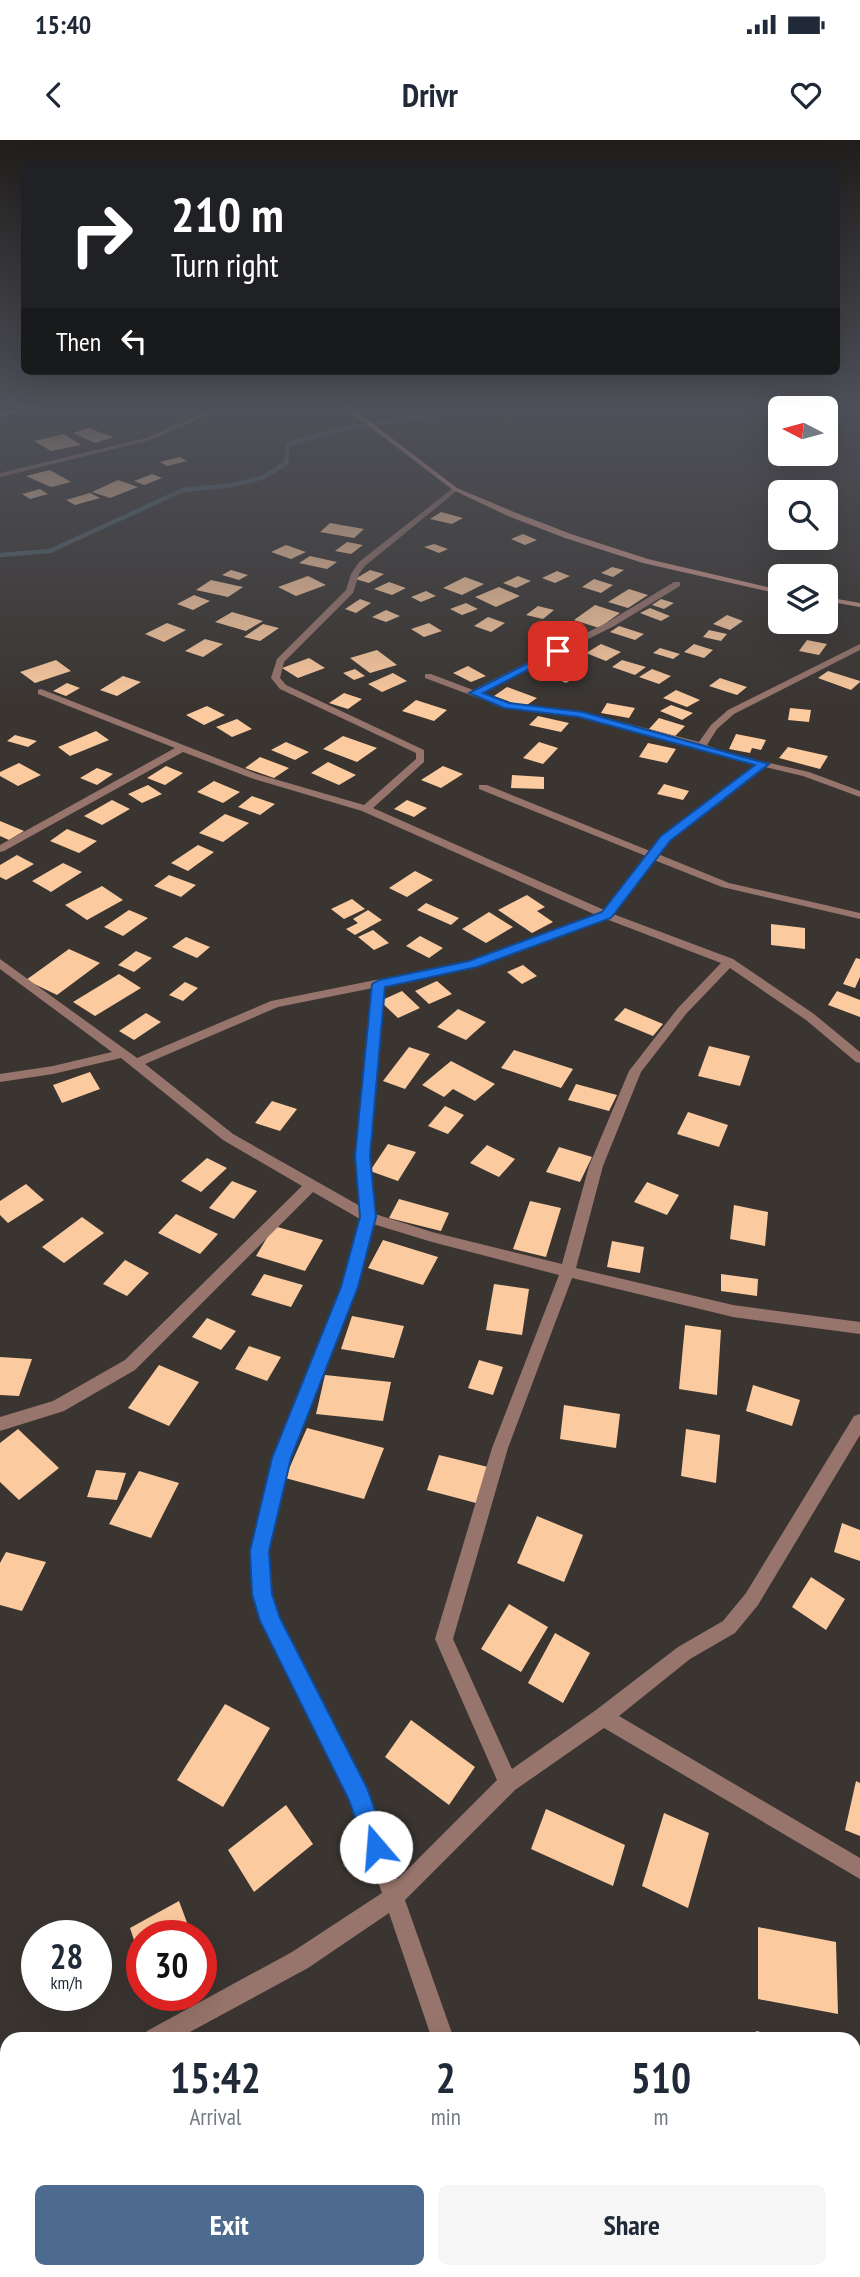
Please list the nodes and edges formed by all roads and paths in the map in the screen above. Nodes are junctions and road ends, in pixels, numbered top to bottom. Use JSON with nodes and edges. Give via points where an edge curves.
{"nodes":[{"id":1,"x":434,"y":507,"type":"edge"},
{"id":2,"x":498,"y":507,"type":"edge"},
{"id":3,"x":677,"y":584,"type":"dead end"},
{"id":4,"x":768,"y":589,"type":"edge"},
{"id":5,"x":838,"y":601,"type":"edge"},
{"id":6,"x":860,"y":605,"type":"edge"},
{"id":7,"x":860,"y":647,"type":"edge"},
{"id":8,"x":428,"y":676,"type":"dead end"},
{"id":9,"x":41,"y":692,"type":"dead end"},
{"id":10,"x":474,"y":693,"type":"junction"},
{"id":11,"x":702,"y":746,"type":"junction"},
{"id":12,"x":181,"y":749,"type":"junction"},
{"id":13,"x":763,"y":764,"type":"junction"},
{"id":14,"x":483,"y":787,"type":"dead end"},
{"id":15,"x":860,"y":794,"type":"edge"},
{"id":16,"x":366,"y":809,"type":"junction"},
{"id":17,"x":0,"y":849,"type":"edge"},
{"id":18,"x":653,"y":856,"type":"junction"},
{"id":19,"x":606,"y":915,"type":"junction"},
{"id":20,"x":860,"y":916,"type":"edge"},
{"id":21,"x":729,"y":962,"type":"junction"},
{"id":22,"x":0,"y":963,"type":"edge"},
{"id":23,"x":379,"y":984,"type":"junction"},
{"id":24,"x":121,"y":1054,"type":"junction"},
{"id":25,"x":860,"y":1059,"type":"edge"},
{"id":26,"x":136,"y":1063,"type":"junction"},
{"id":27,"x":0,"y":1079,"type":"edge"},
{"id":28,"x":312,"y":1184,"type":"junction"},
{"id":29,"x":368,"y":1217,"type":"junction"},
{"id":30,"x":567,"y":1273,"type":"junction"},
{"id":31,"x":860,"y":1328,"type":"edge"},
{"id":32,"x":860,"y":1421,"type":"edge"},
{"id":33,"x":0,"y":1424,"type":"edge"},
{"id":34,"x":603,"y":1717,"type":"junction"},
{"id":35,"x":508,"y":1783,"type":"junction"},
{"id":36,"x":860,"y":1869,"type":"edge"},
{"id":37,"x":393,"y":1898,"type":"junction"},
{"id":38,"x":168,"y":2032,"type":"edge"},
{"id":39,"x":441,"y":2032,"type":"edge"}],
"edges":[{"from":1,"to":16,"type":"street","via":[[362,564],[350,591],[279,661],[276,670],[275,678],[283,687],[421,752],[421,760]]},
{"from":2,"to":4,"type":"main road","via":[[646,561]]},
{"from":3,"to":10,"type":"street","via":[[611,624]]},
{"from":5,"to":6,"type":"main road"},
{"from":7,"to":11,"type":"street","via":[[732,712],[717,722]]},
{"from":8,"to":10,"type":"street"},
{"from":9,"to":12,"type":"street"},
{"from":10,"to":11,"type":"street","via":[[508,706],[579,714]]},
{"from":11,"to":13,"type":"street"},
{"from":12,"to":16,"type":"street"},
{"from":12,"to":17,"type":"street"},
{"from":13,"to":15,"type":"street"},
{"from":13,"to":18,"type":"street","via":[[665,838]]},
{"from":14,"to":18,"type":"street"},
{"from":16,"to":19,"type":"street"},
{"from":18,"to":19,"type":"street"},
{"from":18,"to":20,"type":"street","via":[[726,885]]},
{"from":19,"to":21,"type":"street"},
{"from":19,"to":23,"type":"street","via":[[473,964]]},
{"from":21,"to":25,"type":"street","via":[[810,1017]]},
{"from":21,"to":30,"type":"street","via":[[682,1011],[635,1071],[596,1166]]},
{"from":22,"to":24,"type":"street"},
{"from":23,"to":26,"type":"street","via":[[275,1004]]},
{"from":23,"to":29,"type":"street","via":[[362,1156]]},
{"from":24,"to":26,"type":"street"},
{"from":24,"to":27,"type":"street"},
{"from":26,"to":28,"type":"street","via":[[228,1137]]},
{"from":28,"to":29,"type":"street"},
{"from":28,"to":33,"type":"street","via":[[130,1365],[58,1405]]},
{"from":29,"to":30,"type":"street"},
{"from":29,"to":37,"type":"street","via":[[349,1287],[282,1458],[260,1551],[262,1594],[271,1621],[359,1796]]},
{"from":30,"to":31,"type":"street","via":[[733,1311]]},
{"from":30,"to":35,"type":"street","via":[[500,1448],[444,1639]]},
{"from":32,"to":34,"type":"street","via":[[752,1600],[729,1627],[684,1653]]},
{"from":34,"to":35,"type":"street"},
{"from":34,"to":36,"type":"street"},
{"from":35,"to":37,"type":"street"},
{"from":37,"to":38,"type":"street","via":[[300,1960]]},
{"from":37,"to":39,"type":"street"}]}
